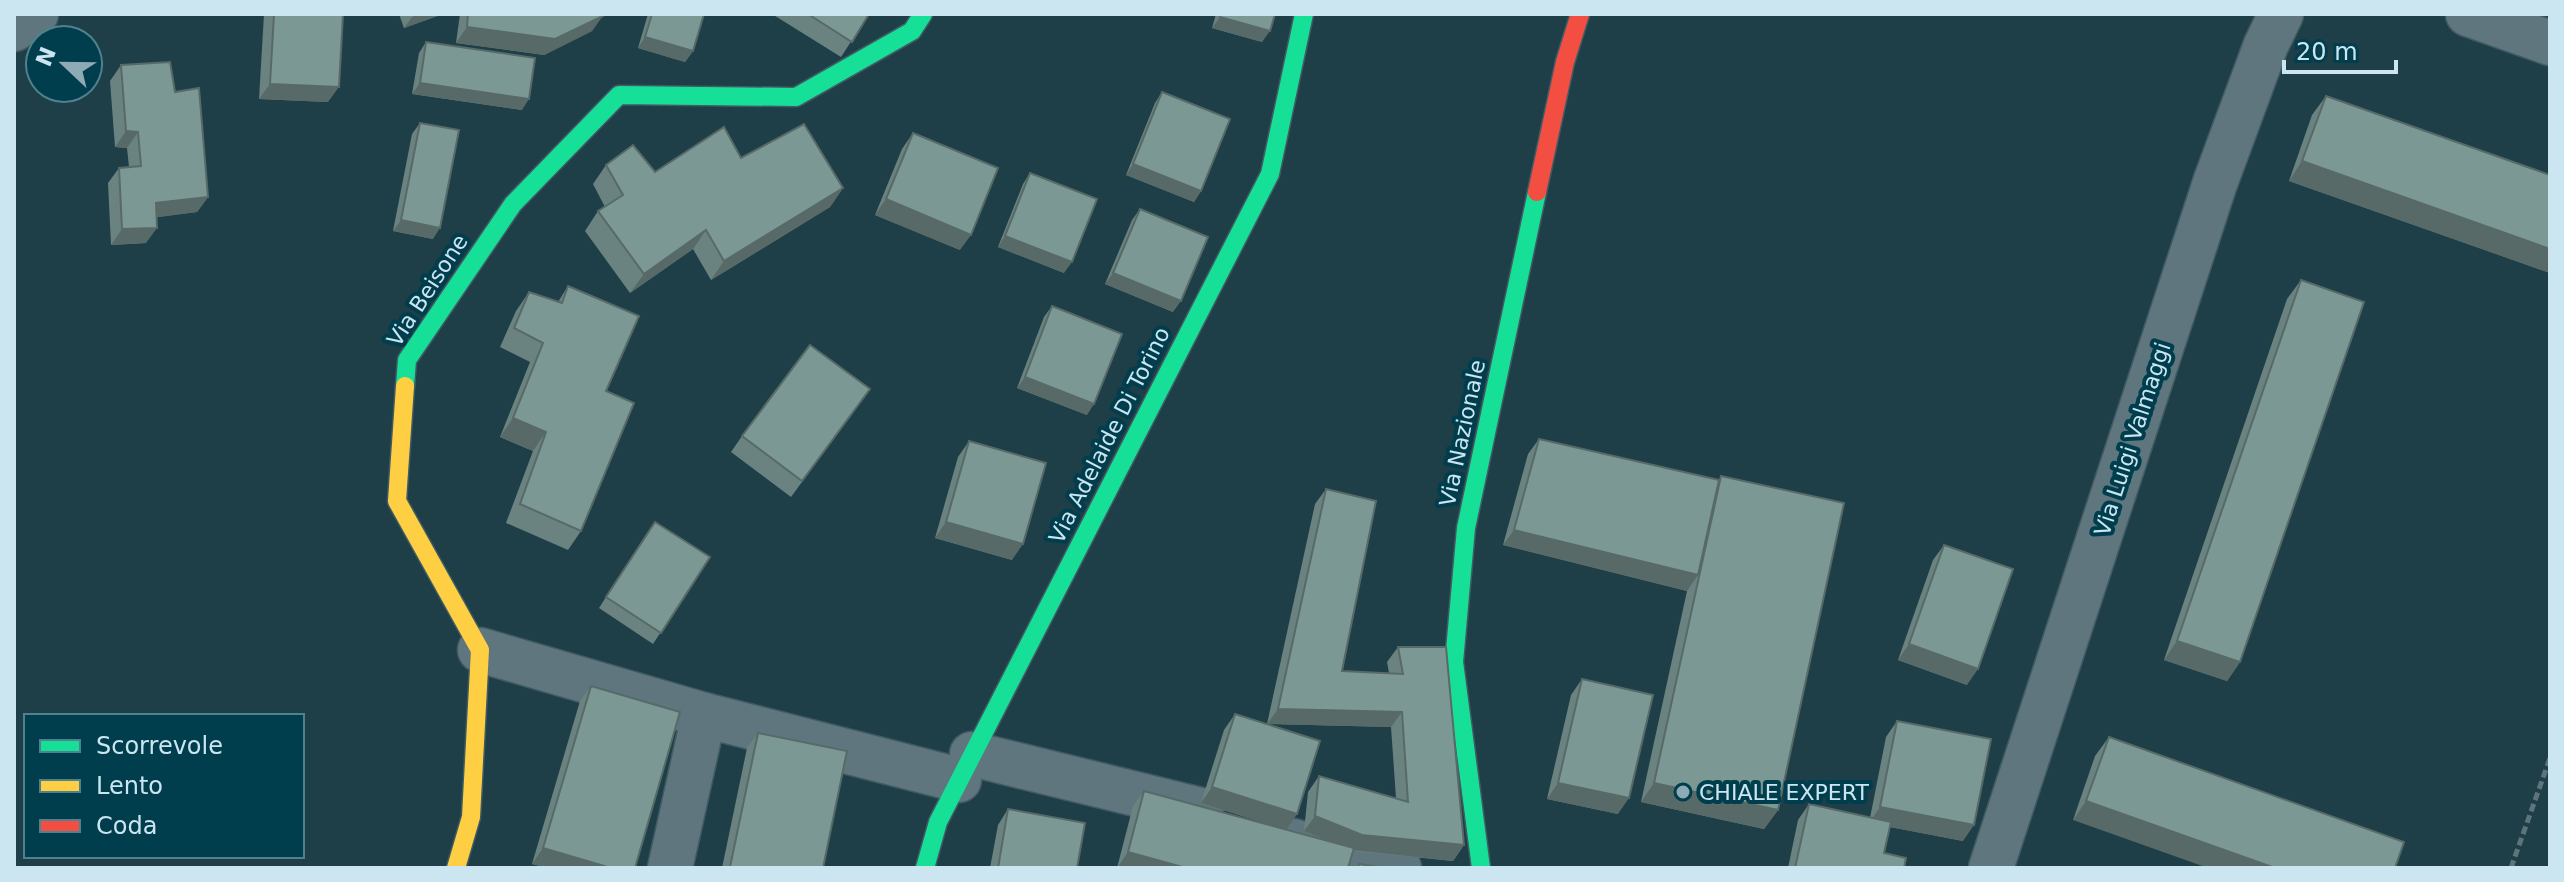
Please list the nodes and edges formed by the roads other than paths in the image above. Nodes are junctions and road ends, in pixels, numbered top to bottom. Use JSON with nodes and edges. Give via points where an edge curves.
{"nodes":[{"id":1,"x":36,"y":14,"type":"edge"},
{"id":2,"x":923,"y":14,"type":"edge"},
{"id":3,"x":1304,"y":14,"type":"edge"},
{"id":4,"x":1580,"y":14,"type":"edge"},
{"id":5,"x":2281,"y":14,"type":"edge"},
{"id":6,"x":2468,"y":14,"type":"edge"},
{"id":7,"x":14,"y":29,"type":"edge"},
{"id":8,"x":2550,"y":43,"type":"edge"},
{"id":9,"x":480,"y":650,"type":"junction"},
{"id":10,"x":704,"y":715,"type":"junction"},
{"id":11,"x":966,"y":767,"type":"junction"},
{"id":12,"x":456,"y":868,"type":"edge"},
{"id":13,"x":670,"y":868,"type":"edge"},
{"id":14,"x":925,"y":868,"type":"edge"},
{"id":15,"x":1399,"y":868,"type":"edge"},
{"id":16,"x":1481,"y":868,"type":"edge"},
{"id":17,"x":1991,"y":868,"type":"edge"}],
"edges":[{"from":1,"to":7,"type":"street"},
{"from":2,"to":9,"type":"street","name":"Via Beisone","via":[[912,31],[796,97],[619,95],[513,204],[407,360],[397,501]]},
{"from":3,"to":11,"type":"street","name":"Via Adelaide Di Torino","via":[[1270,174]]},
{"from":4,"to":16,"type":"street","name":"Via Nazionale","via":[[1565,62],[1466,528],[1454,662]]},
{"from":5,"to":17,"type":"street","name":"Via Luigi Valmaggi","via":[[2215,183]]},
{"from":6,"to":8,"type":"street"},
{"from":9,"to":10,"type":"street"},
{"from":9,"to":12,"type":"street","via":[[471,817]]},
{"from":10,"to":11,"type":"street"},
{"from":10,"to":13,"type":"street"},
{"from":11,"to":14,"type":"street","name":"Via Adelaide Di Torino","via":[[938,822]]},
{"from":11,"to":15,"type":"street","via":[[1198,809],[1334,854]]}]}
